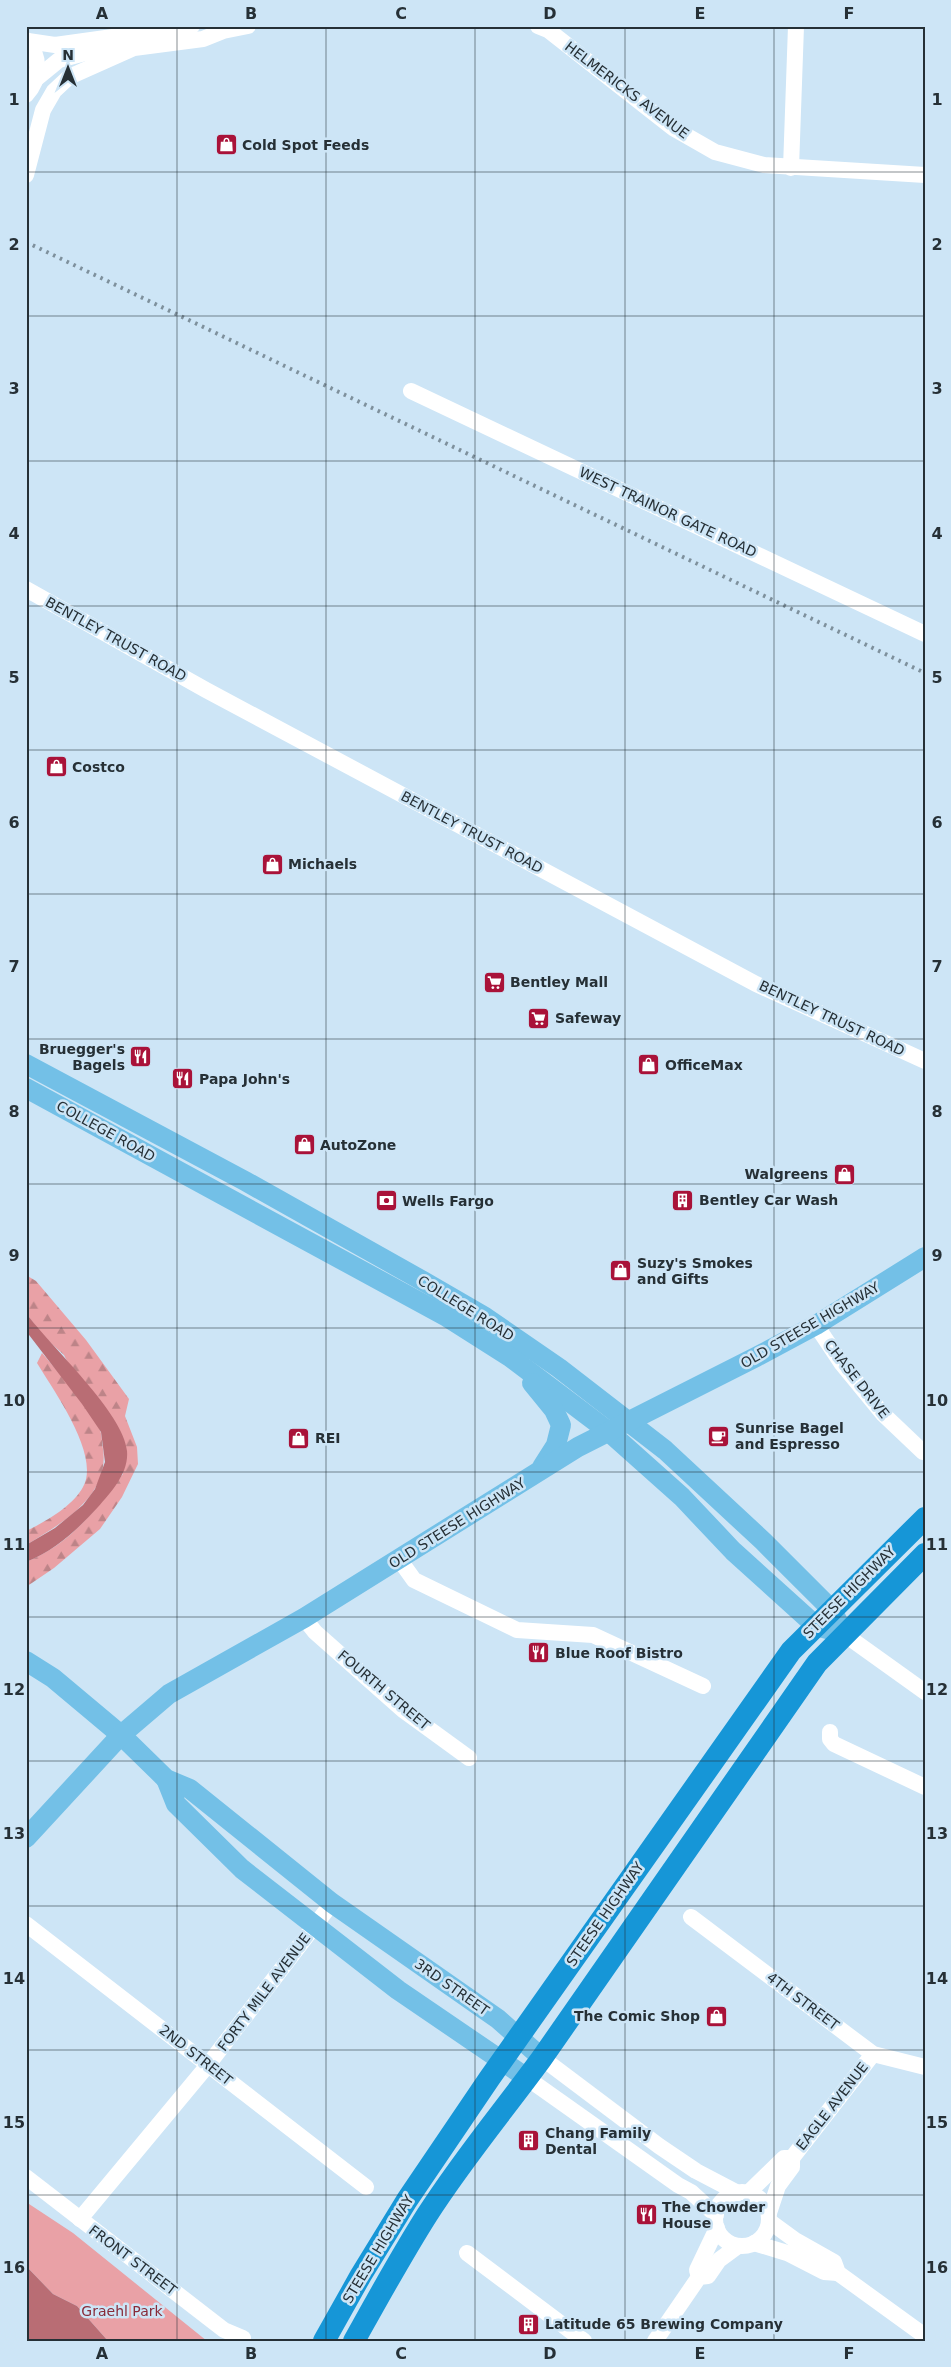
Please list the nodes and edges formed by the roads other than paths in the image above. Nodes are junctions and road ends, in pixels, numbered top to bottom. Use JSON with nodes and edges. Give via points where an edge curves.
{"nodes":[{"id":1,"x":192,"y":26,"type":"edge"},
{"id":2,"x":204,"y":26,"type":"edge"},
{"id":3,"x":248,"y":26,"type":"edge"},
{"id":4,"x":538,"y":26,"type":"edge"},
{"id":5,"x":796,"y":26,"type":"edge"},
{"id":6,"x":169,"y":27,"type":"edge"},
{"id":7,"x":222,"y":30,"type":"junction"},
{"id":8,"x":27,"y":41,"type":"edge"},
{"id":9,"x":134,"y":48,"type":"junction"},
{"id":10,"x":37,"y":78,"type":"junction"},
{"id":11,"x":26,"y":95,"type":"edge"},
{"id":12,"x":26,"y":139,"type":"edge"},
{"id":13,"x":791,"y":168,"type":"junction"},
{"id":14,"x":28,"y":172,"type":"edge"},
{"id":15,"x":925,"y":175,"type":"edge"},
{"id":16,"x":411,"y":391,"type":"dead end"},
{"id":17,"x":26,"y":589,"type":"edge"},
{"id":18,"x":925,"y":634,"type":"edge"},
{"id":19,"x":925,"y":1061,"type":"edge"},
{"id":20,"x":26,"y":1064,"type":"edge"},
{"id":21,"x":26,"y":1088,"type":"edge"},
{"id":22,"x":925,"y":1257,"type":"edge"},
{"id":23,"x":816,"y":1325,"type":"junction"},
{"id":24,"x":510,"y":1357,"type":"junction"},
{"id":25,"x":626,"y":1421,"type":"junction"},
{"id":26,"x":608,"y":1431,"type":"junction"},
{"id":27,"x":922,"y":1452,"type":"dead end"},
{"id":28,"x":539,"y":1471,"type":"junction"},
{"id":29,"x":925,"y":1518,"type":"edge"},
{"id":30,"x":925,"y":1554,"type":"edge"},
{"id":31,"x":399,"y":1559,"type":"junction"},
{"id":32,"x":832,"y":1610,"type":"junction"},
{"id":33,"x":304,"y":1618,"type":"junction"},
{"id":34,"x":816,"y":1626,"type":"junction"},
{"id":35,"x":844,"y":1634,"type":"junction"},
{"id":36,"x":26,"y":1661,"type":"edge"},
{"id":37,"x":703,"y":1686,"type":"dead end"},
{"id":38,"x":925,"y":1692,"type":"edge"},
{"id":39,"x":830,"y":1732,"type":"dead end"},
{"id":40,"x":121,"y":1735,"type":"junction"},
{"id":41,"x":469,"y":1758,"type":"dead end"},
{"id":42,"x":166,"y":1779,"type":"junction"},
{"id":43,"x":925,"y":1786,"type":"edge"},
{"id":44,"x":26,"y":1838,"type":"edge"},
{"id":45,"x":332,"y":1903,"type":"junction"},
{"id":46,"x":691,"y":1917,"type":"dead end"},
{"id":47,"x":26,"y":1924,"type":"edge"},
{"id":48,"x":315,"y":1925,"type":"junction"},
{"id":49,"x":519,"y":2037,"type":"junction"},
{"id":50,"x":873,"y":2054,"type":"junction"},
{"id":51,"x":542,"y":2058,"type":"junction"},
{"id":52,"x":503,"y":2061,"type":"junction"},
{"id":53,"x":208,"y":2065,"type":"junction"},
{"id":54,"x":925,"y":2067,"type":"edge"},
{"id":55,"x":527,"y":2078,"type":"junction"},
{"id":56,"x":792,"y":2158,"type":"junction"},
{"id":57,"x":26,"y":2177,"type":"edge"},
{"id":58,"x":366,"y":2187,"type":"dead end"},
{"id":59,"x":743,"y":2192,"type":"junction"},
{"id":60,"x":769,"y":2217,"type":"junction"},
{"id":61,"x":80,"y":2219,"type":"junction"},
{"id":62,"x":716,"y":2222,"type":"junction"},
{"id":63,"x":746,"y":2244,"type":"junction"},
{"id":64,"x":467,"y":2253,"type":"dead end"},
{"id":65,"x":838,"y":2273,"type":"junction"},
{"id":66,"x":699,"y":2277,"type":"junction"},
{"id":67,"x":925,"y":2336,"type":"edge"},
{"id":68,"x":242,"y":2338,"type":"dead end"},
{"id":69,"x":324,"y":2341,"type":"edge"},
{"id":70,"x":354,"y":2341,"type":"edge"},
{"id":71,"x":584,"y":2341,"type":"edge"},
{"id":72,"x":655,"y":2341,"type":"edge"}],
"edges":[{"from":1,"to":6,"type":"street"},
{"from":2,"to":7,"type":"street"},
{"from":3,"to":7,"type":"street"},
{"from":4,"to":13,"type":"street","name":"HELMERICKS AVENUE","via":[[548,30],[673,128],[715,152],[764,165]]},
{"from":5,"to":13,"type":"street"},
{"from":6,"to":8,"type":"street","via":[[55,45]]},
{"from":7,"to":9,"type":"street","via":[[203,39]]},
{"from":8,"to":10,"type":"street","via":[[35,52]]},
{"from":9,"to":10,"type":"street","via":[[108,49],[59,60]]},
{"from":9,"to":14,"type":"street","via":[[69,77],[54,91],[43,110]]},
{"from":10,"to":11,"type":"street"},
{"from":12,"to":14,"type":"street"},
{"from":13,"to":15,"type":"street","name":"HELMERICKS AVENUE"},
{"from":16,"to":18,"type":"street","name":"WEST TRAINOR GATE ROAD"},
{"from":17,"to":19,"type":"street","name":"BENTLEY TRUST ROAD","via":[[206,690],[756,984]]},
{"from":20,"to":25,"type":"main road","name":"COLLEGE ROAD","via":[[245,1181],[485,1317],[559,1368]]},
{"from":21,"to":24,"type":"main road","name":"COLLEGE ROAD","via":[[447,1317]]},
{"from":22,"to":23,"type":"main road","name":"OLD STEESE HIGHWAY"},
{"from":23,"to":25,"type":"main road","name":"OLD STEESE HIGHWAY"},
{"from":23,"to":27,"type":"street","name":"CHASE DRIVE","via":[[882,1414]]},
{"from":24,"to":26,"type":"main road","name":"COLLEGE ROAD"},
{"from":24,"to":28,"type":"main road","via":[[560,1420],[556,1445]]},
{"from":25,"to":26,"type":"main road","name":"OLD STEESE HIGHWAY"},
{"from":25,"to":32,"type":"main road","name":"COLLEGE ROAD","via":[[672,1457]]},
{"from":26,"to":28,"type":"main road","name":"OLD STEESE HIGHWAY"},
{"from":26,"to":34,"type":"main road","name":"COLLEGE ROAD"},
{"from":28,"to":31,"type":"main road","name":"OLD STEESE HIGHWAY"},
{"from":29,"to":32,"type":"highway","name":"STEESE HIGHWAY"},
{"from":30,"to":35,"type":"highway","name":"STEESE HIGHWAY"},
{"from":31,"to":33,"type":"main road","name":"OLD STEESE HIGHWAY"},
{"from":31,"to":37,"type":"street","via":[[414,1580],[517,1630],[594,1635]]},
{"from":32,"to":34,"type":"highway","name":"STEESE HIGHWAY"},
{"from":32,"to":35,"type":"main road","name":"COLLEGE ROAD"},
{"from":33,"to":40,"type":"main road","name":"OLD STEESE HIGHWAY","via":[[169,1694]]},
{"from":33,"to":41,"type":"street","name":"FOURTH STREET","via":[[315,1632],[403,1710]]},
{"from":34,"to":35,"type":"main road","name":"COLLEGE ROAD"},
{"from":34,"to":49,"type":"highway","name":"STEESE HIGHWAY","via":[[791,1651]]},
{"from":35,"to":38,"type":"street","name":"COLLEGE ROAD"},
{"from":35,"to":51,"type":"highway","name":"STEESE HIGHWAY","via":[[817,1663]]},
{"from":36,"to":40,"type":"main road","name":"3RD STREET","via":[[53,1678]]},
{"from":39,"to":43,"type":"street","via":[[834,1744]]},
{"from":40,"to":42,"type":"main road","name":"3RD STREET"},
{"from":40,"to":44,"type":"main road","name":"OLD STEESE HIGHWAY"},
{"from":42,"to":45,"type":"main road","name":"3RD STREET","via":[[190,1789]]},
{"from":42,"to":48,"type":"main road","name":"3RD STREET","via":[[176,1804],[242,1869]]},
{"from":45,"to":48,"type":"street","name":"FORTY MILE AVENUE"},
{"from":45,"to":49,"type":"main road","name":"3RD STREET"},
{"from":46,"to":50,"type":"street","name":"4TH STREET"},
{"from":47,"to":53,"type":"street","name":"2ND STREET"},
{"from":48,"to":52,"type":"main road","name":"3RD STREET","via":[[398,1990]]},
{"from":48,"to":53,"type":"street","name":"FORTY MILE AVENUE"},
{"from":49,"to":51,"type":"main road","name":"3RD STREET"},
{"from":49,"to":52,"type":"highway","name":"STEESE HIGHWAY"},
{"from":50,"to":54,"type":"street","name":"4TH STREET"},
{"from":50,"to":56,"type":"street","name":"EAGLE AVENUE"},
{"from":51,"to":55,"type":"highway","name":"STEESE HIGHWAY"},
{"from":51,"to":59,"type":"street","name":"3RD STREET","via":[[658,2146],[696,2171]]},
{"from":52,"to":55,"type":"main road","name":"3RD STREET"},
{"from":52,"to":69,"type":"highway","name":"STEESE HIGHWAY","via":[[407,2200]]},
{"from":53,"to":58,"type":"street","name":"2ND STREET"},
{"from":53,"to":61,"type":"street","name":"FORTY MILE AVENUE"},
{"from":55,"to":62,"type":"street","name":"3RD STREET","via":[[691,2192]]},
{"from":55,"to":70,"type":"highway","name":"STEESE HIGHWAY","via":[[428,2213]]},
{"from":56,"to":59,"type":"street","name":"EAGLE AVENUE","via":[[784,2158]]},
{"from":56,"to":60,"type":"street","name":"EAGLE AVENUE","via":[[792,2167],[778,2186]]},
{"from":57,"to":61,"type":"street","name":"FRONT STREET"},
{"from":59,"to":60,"type":"street","via":[[761,2200]]},
{"from":59,"to":62,"type":"street","via":[[732,2194],[721,2203]]},
{"from":60,"to":63,"type":"street","via":[[767,2230]]},
{"from":60,"to":65,"type":"street","via":[[794,2240],[834,2262]]},
{"from":61,"to":68,"type":"street","name":"FRONT STREET","via":[[224,2330]]},
{"from":62,"to":63,"type":"street","via":[[725,2240]]},
{"from":62,"to":66,"type":"street","via":[[697,2270]]},
{"from":63,"to":65,"type":"street","via":[[787,2253],[824,2272]]},
{"from":63,"to":66,"type":"street","via":[[719,2260],[708,2276]]},
{"from":64,"to":71,"type":"street"},
{"from":65,"to":67,"type":"street"},
{"from":66,"to":72,"type":"street"}]}
